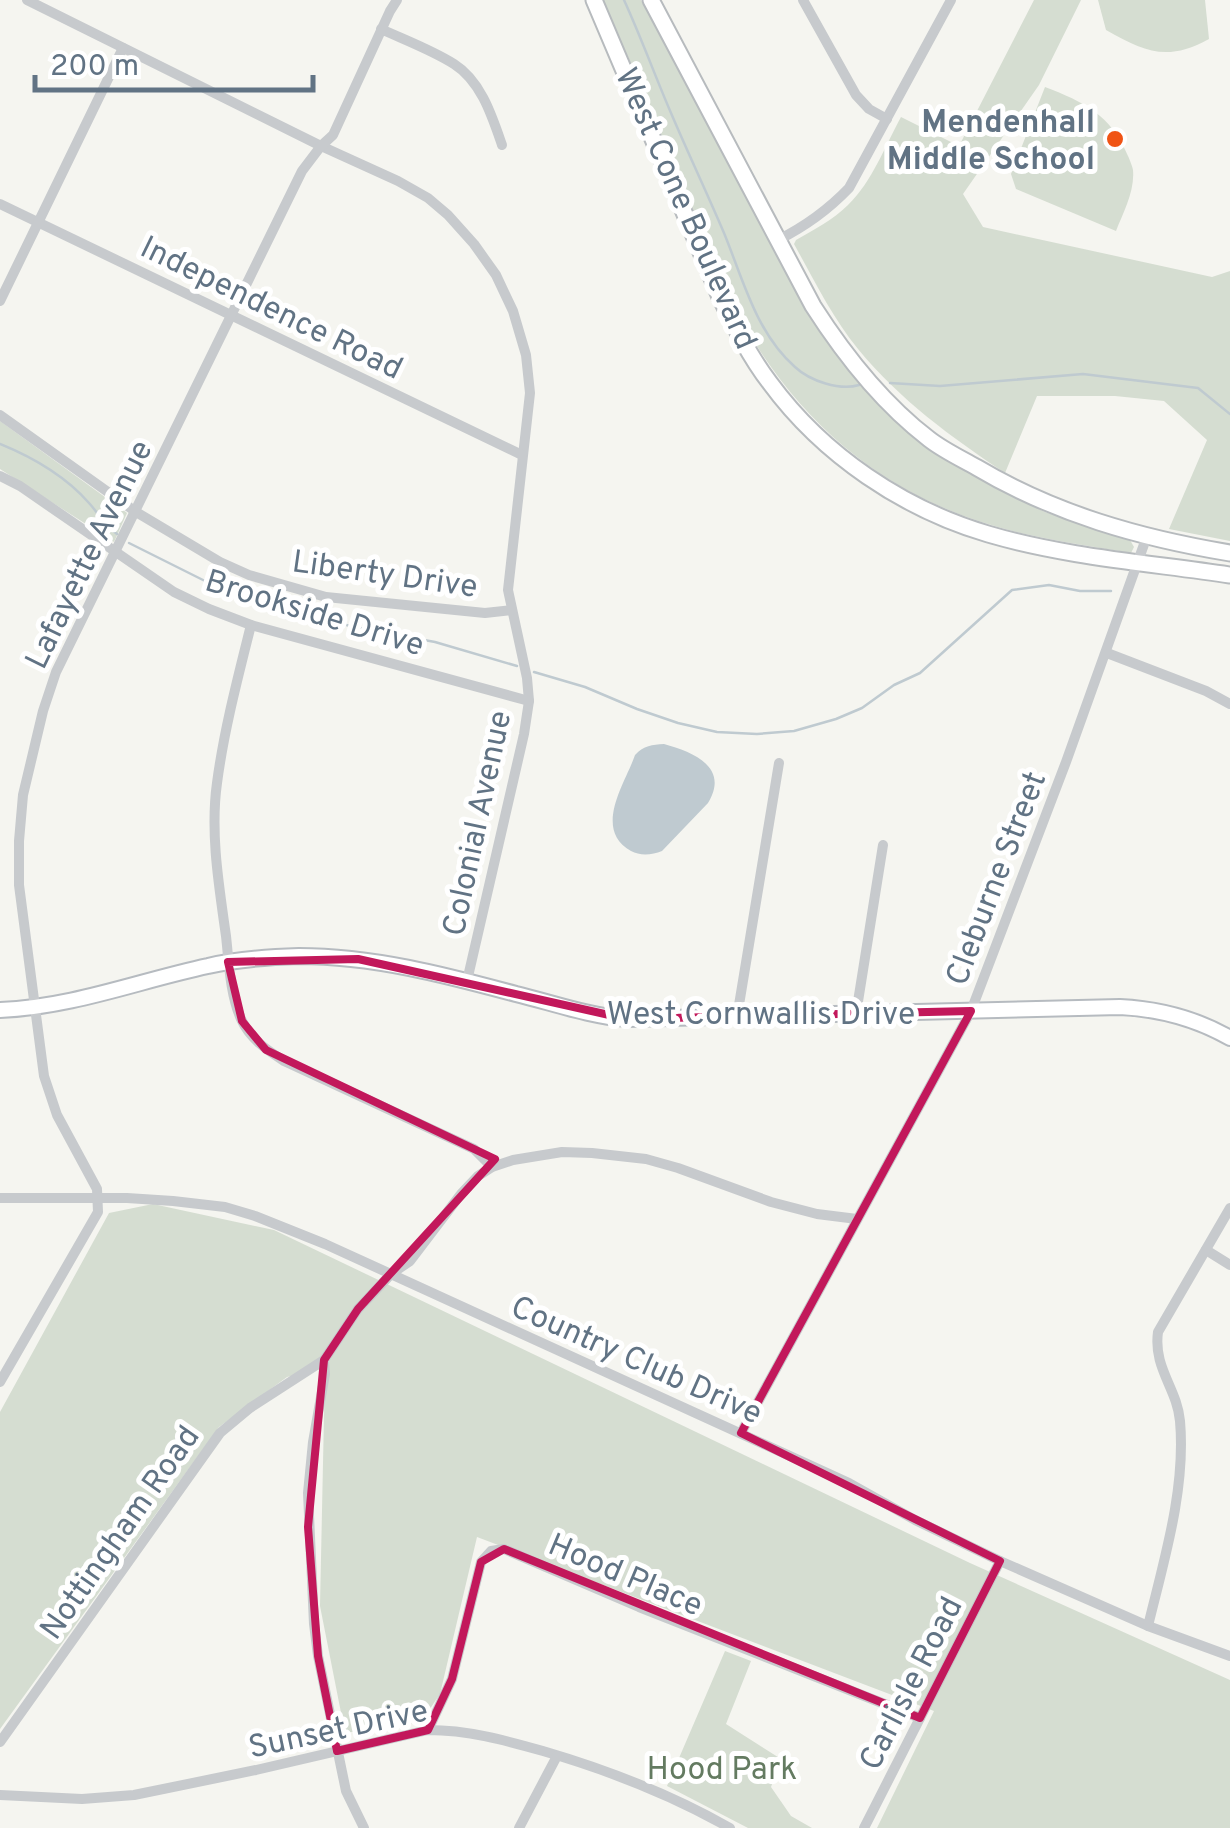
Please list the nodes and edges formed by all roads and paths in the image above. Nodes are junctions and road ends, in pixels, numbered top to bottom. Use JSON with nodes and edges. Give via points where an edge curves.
{"nodes":[{"id":1,"x":27,"y":0,"type":"edge"},
{"id":2,"x":397,"y":0,"type":"edge"},
{"id":3,"x":594,"y":0,"type":"edge"},
{"id":4,"x":651,"y":0,"type":"edge"},
{"id":5,"x":803,"y":0,"type":"edge"},
{"id":6,"x":951,"y":0,"type":"edge"},
{"id":7,"x":381,"y":29,"type":"junction"},
{"id":8,"x":123,"y":48,"type":"junction"},
{"id":9,"x":887,"y":119,"type":"junction"},
{"id":10,"x":502,"y":145,"type":"dead end"},
{"id":11,"x":321,"y":146,"type":"junction"},
{"id":12,"x":0,"y":204,"type":"edge"},
{"id":13,"x":37,"y":222,"type":"junction"},
{"id":14,"x":778,"y":240,"type":"junction"},
{"id":15,"x":0,"y":300,"type":"edge"},
{"id":16,"x":232,"y":315,"type":"junction"},
{"id":17,"x":0,"y":414,"type":"edge"},
{"id":18,"x":522,"y":455,"type":"junction"},
{"id":19,"x":0,"y":476,"type":"edge"},
{"id":20,"x":136,"y":512,"type":"junction"},
{"id":21,"x":1146,"y":536,"type":"junction"},
{"id":22,"x":116,"y":552,"type":"junction"},
{"id":23,"x":1230,"y":553,"type":"edge"},
{"id":24,"x":1138,"y":562,"type":"junction"},
{"id":25,"x":1230,"y":575,"type":"edge"},
{"id":26,"x":512,"y":610,"type":"junction"},
{"id":27,"x":251,"y":625,"type":"junction"},
{"id":28,"x":1106,"y":652,"type":"junction"},
{"id":29,"x":528,"y":701,"type":"junction"},
{"id":30,"x":1230,"y":704,"type":"edge"},
{"id":31,"x":779,"y":764,"type":"dead end"},
{"id":32,"x":883,"y":846,"type":"dead end"},
{"id":33,"x":228,"y":962,"type":"junction"},
{"id":34,"x":468,"y":980,"type":"junction"},
{"id":35,"x":34,"y":1009,"type":"junction"},
{"id":36,"x":0,"y":1010,"type":"edge"},
{"id":37,"x":970,"y":1012,"type":"junction"},
{"id":38,"x":856,"y":1014,"type":"junction"},
{"id":39,"x":737,"y":1017,"type":"junction"},
{"id":40,"x":1230,"y":1038,"type":"edge"},
{"id":41,"x":492,"y":1168,"type":"junction"},
{"id":42,"x":0,"y":1198,"type":"edge"},
{"id":43,"x":98,"y":1199,"type":"junction"},
{"id":44,"x":1230,"y":1208,"type":"edge"},
{"id":45,"x":857,"y":1218,"type":"junction"},
{"id":46,"x":1206,"y":1250,"type":"junction"},
{"id":47,"x":1230,"y":1265,"type":"edge"},
{"id":48,"x":391,"y":1274,"type":"junction"},
{"id":49,"x":324,"y":1360,"type":"junction"},
{"id":50,"x":0,"y":1382,"type":"edge"},
{"id":51,"x":741,"y":1433,"type":"junction"},
{"id":52,"x":1000,"y":1560,"type":"junction"},
{"id":53,"x":1148,"y":1626,"type":"junction"},
{"id":54,"x":1230,"y":1656,"type":"edge"},
{"id":55,"x":920,"y":1718,"type":"junction"},
{"id":56,"x":428,"y":1730,"type":"junction"},
{"id":57,"x":0,"y":1742,"type":"edge"},
{"id":58,"x":337,"y":1751,"type":"junction"},
{"id":59,"x":557,"y":1756,"type":"junction"},
{"id":60,"x":0,"y":1796,"type":"edge"},
{"id":61,"x":364,"y":1828,"type":"edge"},
{"id":62,"x":518,"y":1828,"type":"edge"},
{"id":63,"x":730,"y":1828,"type":"edge"},
{"id":64,"x":864,"y":1828,"type":"edge"}],
"edges":[{"from":1,"to":8,"type":"street","name":"Colonial Avenue"},
{"from":2,"to":7,"type":"street","name":"Lafayette Avenue"},
{"from":3,"to":24,"type":"main road","name":"West Cone Boulevard","via":[[740,338],[794,412],[868,477],[943,517],[1011,540]]},
{"from":4,"to":14,"type":"main road","name":"West Cone Boulevard"},
{"from":5,"to":9,"type":"street","via":[[856,94]]},
{"from":6,"to":9,"type":"street"},
{"from":7,"to":10,"type":"street","via":[[455,64],[474,83]]},
{"from":7,"to":11,"type":"street","name":"Lafayette Avenue","via":[[334,135]]},
{"from":8,"to":11,"type":"street","name":"Colonial Avenue"},
{"from":8,"to":13,"type":"street"},
{"from":9,"to":14,"type":"street","via":[[849,188]]},
{"from":11,"to":16,"type":"street","name":"Lafayette Avenue","via":[[302,171]]},
{"from":11,"to":18,"type":"street","name":"Colonial Avenue","via":[[428,198],[496,275],[526,355],[530,393]]},
{"from":12,"to":13,"type":"street","name":"Independence Road"},
{"from":13,"to":15,"type":"street"},
{"from":13,"to":16,"type":"street","name":"Independence Road"},
{"from":14,"to":21,"type":"main road","name":"West Cone Boulevard","via":[[834,339],[931,440],[1042,502]]},
{"from":16,"to":18,"type":"street","name":"Independence Road"},
{"from":16,"to":20,"type":"street","name":"Lafayette Avenue"},
{"from":17,"to":20,"type":"street","name":"Liberty Drive"},
{"from":18,"to":26,"type":"street","name":"Colonial Avenue","via":[[508,590]]},
{"from":19,"to":22,"type":"street","name":"Brookside Drive"},
{"from":20,"to":22,"type":"street","name":"Lafayette Avenue"},
{"from":20,"to":26,"type":"street","name":"Liberty Drive","via":[[220,562],[326,597]]},
{"from":21,"to":23,"type":"main road","name":"West Cone Boulevard"},
{"from":21,"to":24,"type":"street","name":"Cleburne Street"},
{"from":22,"to":27,"type":"street","name":"Brookside Drive","via":[[174,592]]},
{"from":22,"to":35,"type":"street","name":"Lafayette Avenue","via":[[56,672],[24,792],[20,885]]},
{"from":24,"to":25,"type":"main road","name":"West Cone Boulevard"},
{"from":24,"to":28,"type":"street","name":"Cleburne Street"},
{"from":26,"to":29,"type":"street","name":"Colonial Avenue"},
{"from":27,"to":29,"type":"street","name":"Brookside Drive"},
{"from":27,"to":33,"type":"street","via":[[216,785]]},
{"from":28,"to":30,"type":"street"},
{"from":28,"to":37,"type":"street","name":"Cleburne Street"},
{"from":29,"to":34,"type":"street","name":"Colonial Avenue"},
{"from":31,"to":39,"type":"street"},
{"from":32,"to":38,"type":"street"},
{"from":33,"to":34,"type":"street","name":"West Cornwallis Drive","via":[[328,956]]},
{"from":33,"to":35,"type":"street","name":"West Cornwallis Drive"},
{"from":33,"to":41,"type":"street","via":[[242,1021],[266,1050],[474,1149]]},
{"from":34,"to":39,"type":"street","name":"West Cornwallis Drive","via":[[611,1018]]},
{"from":35,"to":36,"type":"street","name":"West Cornwallis Drive"},
{"from":35,"to":43,"type":"street","name":"Lafayette Avenue","via":[[56,1115]]},
{"from":37,"to":38,"type":"street","name":"West Cornwallis Drive"},
{"from":37,"to":40,"type":"street","name":"West Cornwallis Drive","via":[[1135,1008],[1184,1017]]},
{"from":37,"to":45,"type":"street","name":"Cleburne Street"},
{"from":38,"to":39,"type":"street","name":"West Cornwallis Drive"},
{"from":41,"to":45,"type":"street","name":"Nottingham Road","via":[[562,1152],[646,1159],[772,1202]]},
{"from":41,"to":48,"type":"street","name":"Nottingham Road"},
{"from":42,"to":43,"type":"street","name":"Country Club Drive"},
{"from":43,"to":48,"type":"street","name":"Country Club Drive","via":[[225,1207]]},
{"from":43,"to":50,"type":"street","via":[[91,1228]]},
{"from":44,"to":46,"type":"street"},
{"from":45,"to":51,"type":"street","name":"Cleburne Street"},
{"from":46,"to":47,"type":"street"},
{"from":46,"to":53,"type":"street","via":[[1158,1335],[1162,1371],[1180,1416],[1180,1452]]},
{"from":48,"to":49,"type":"street","name":"Nottingham Road"},
{"from":48,"to":51,"type":"street","name":"Country Club Drive"},
{"from":49,"to":57,"type":"street","name":"Nottingham Road","via":[[220,1432]]},
{"from":49,"to":58,"type":"street","via":[[308,1527],[318,1656]]},
{"from":51,"to":52,"type":"street","name":"Country Club Drive"},
{"from":52,"to":53,"type":"street","name":"Country Club Drive"},
{"from":52,"to":55,"type":"street","name":"Carlisle Road"},
{"from":53,"to":54,"type":"street","name":"Country Club Drive"},
{"from":55,"to":56,"type":"street","name":"Hood Place","via":[[504,1550],[480,1562],[452,1679]]},
{"from":55,"to":64,"type":"street","name":"Carlisle Road"},
{"from":56,"to":58,"type":"street","name":"Sunset Drive"},
{"from":56,"to":59,"type":"street","name":"Sunset Drive","via":[[481,1734]]},
{"from":58,"to":60,"type":"street","name":"Sunset Drive","via":[[134,1795]]},
{"from":58,"to":61,"type":"street"},
{"from":59,"to":62,"type":"street"},
{"from":59,"to":63,"type":"street","name":"Sunset Drive","via":[[615,1774]]}]}
